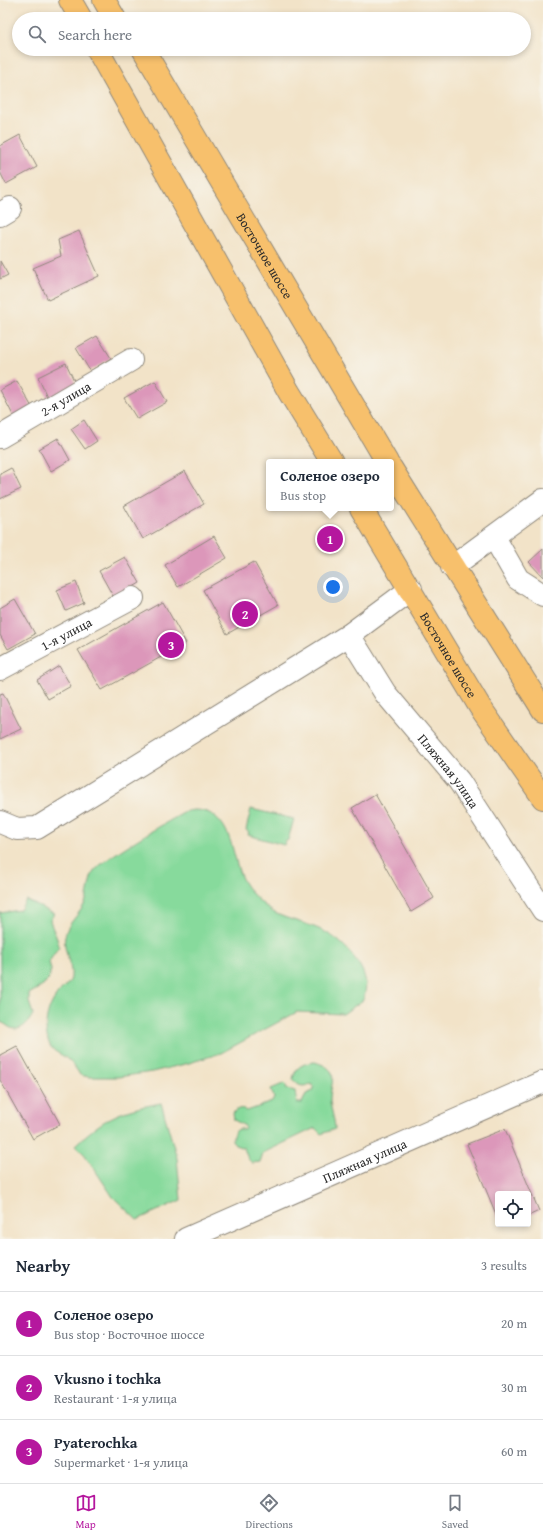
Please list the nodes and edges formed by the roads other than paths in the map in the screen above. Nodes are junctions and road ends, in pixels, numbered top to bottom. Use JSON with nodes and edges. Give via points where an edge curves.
{"nodes":[{"id":1,"x":70,"y":0,"type":"edge"},
{"id":2,"x":76,"y":0,"type":"edge"},
{"id":3,"x":104,"y":0,"type":"edge"},
{"id":4,"x":115,"y":0,"type":"edge"},
{"id":5,"x":77,"y":12,"type":"edge"},
{"id":6,"x":82,"y":12,"type":"edge"},
{"id":7,"x":111,"y":12,"type":"edge"},
{"id":8,"x":122,"y":12,"type":"edge"},
{"id":9,"x":101,"y":56,"type":"edge"},
{"id":10,"x":137,"y":56,"type":"edge"},
{"id":11,"x":147,"y":56,"type":"edge"},
{"id":12,"x":165,"y":88,"type":"junction"},
{"id":13,"x":131,"y":360,"type":"dead end"},
{"id":14,"x":0,"y":437,"type":"edge"},
{"id":15,"x":330,"y":459,"type":"edge"},
{"id":16,"x":385,"y":459,"type":"edge"},
{"id":17,"x":394,"y":473,"type":"edge"},
{"id":18,"x":543,"y":500,"type":"edge"},
{"id":19,"x":363,"y":511,"type":"edge"},
{"id":20,"x":494,"y":536,"type":"junction"},
{"id":21,"x":452,"y":567,"type":"junction"},
{"id":22,"x":410,"y":589,"type":"junction"},
{"id":23,"x":543,"y":596,"type":"edge"},
{"id":24,"x":133,"y":598,"type":"dead end"},
{"id":25,"x":349,"y":635,"type":"junction"},
{"id":26,"x":0,"y":669,"type":"edge"},
{"id":27,"x":543,"y":710,"type":"edge"},
{"id":28,"x":543,"y":798,"type":"edge"},
{"id":29,"x":0,"y":822,"type":"edge"},
{"id":30,"x":543,"y":910,"type":"edge"},
{"id":31,"x":543,"y":1082,"type":"edge"},
{"id":32,"x":186,"y":1239,"type":"edge"}],
"edges":[{"from":1,"to":5,"type":"highway"},
{"from":2,"to":6,"type":"highway"},
{"from":3,"to":7,"type":"highway"},
{"from":4,"to":8,"type":"highway"},
{"from":9,"to":15,"type":"highway","via":[[289,392]]},
{"from":10,"to":12,"type":"highway","via":[[147,71]]},
{"from":11,"to":12,"type":"highway","name":"Восточное шоссе"},
{"from":12,"to":16,"type":"highway","name":"Восточное шоссе"},
{"from":13,"to":14,"type":"street","name":"2-я улица"},
{"from":17,"to":21,"type":"highway"},
{"from":18,"to":20,"type":"street"},
{"from":19,"to":22,"type":"highway","name":"Восточное шоссе"},
{"from":20,"to":21,"type":"street"},
{"from":20,"to":23,"type":"street","via":[[518,579]]},
{"from":21,"to":27,"type":"highway"},
{"from":22,"to":25,"type":"street"},
{"from":22,"to":28,"type":"highway","name":"Восточное шоссе","via":[[480,707]]},
{"from":24,"to":26,"type":"street","name":"1-я улица"},
{"from":25,"to":29,"type":"street","via":[[37,828],[17,829]]},
{"from":25,"to":30,"type":"street","name":"Пляжная улица","via":[[385,693],[459,781]]},
{"from":31,"to":32,"type":"street","name":"Пляжная улица"}]}
